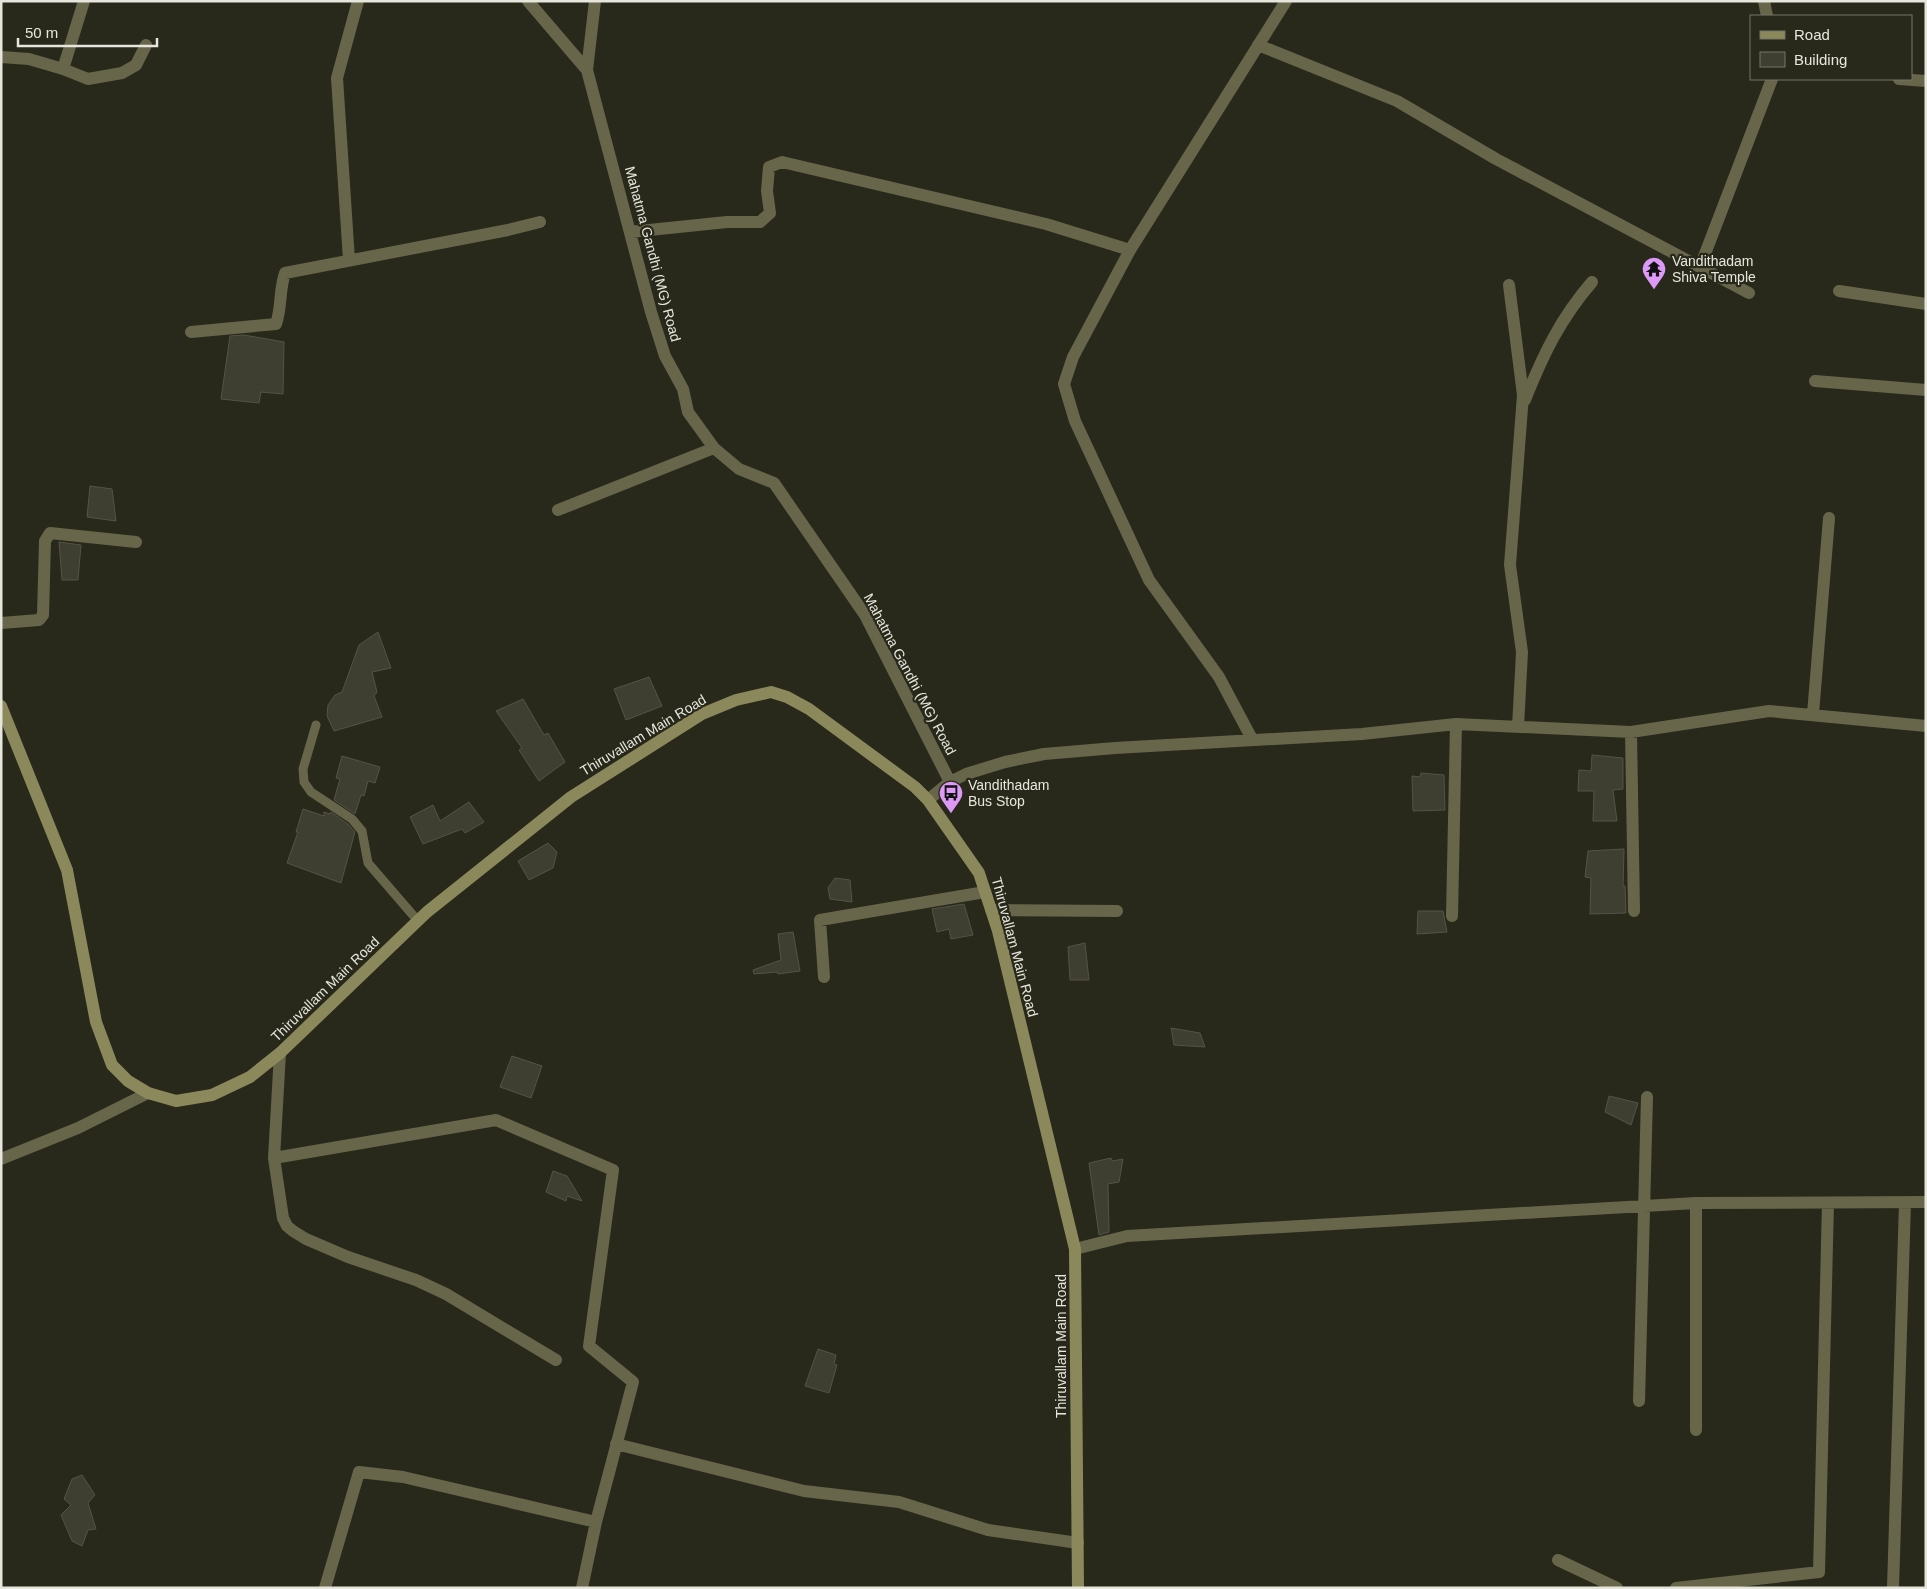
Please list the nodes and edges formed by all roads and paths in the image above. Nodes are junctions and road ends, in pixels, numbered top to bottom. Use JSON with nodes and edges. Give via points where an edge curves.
{"nodes":[{"id":1,"x":84,"y":1,"type":"edge"},
{"id":2,"x":358,"y":1,"type":"edge"},
{"id":3,"x":528,"y":1,"type":"edge"},
{"id":4,"x":595,"y":1,"type":"edge"},
{"id":5,"x":1286,"y":1,"type":"edge"},
{"id":6,"x":1764,"y":1,"type":"edge"},
{"id":7,"x":1767,"y":15,"type":"edge"},
{"id":8,"x":146,"y":45,"type":"dead end"},
{"id":9,"x":1258,"y":46,"type":"junction"},
{"id":10,"x":1,"y":57,"type":"edge"},
{"id":11,"x":63,"y":69,"type":"junction"},
{"id":12,"x":588,"y":70,"type":"junction"},
{"id":13,"x":1772,"y":80,"type":"edge"},
{"id":14,"x":1912,"y":80,"type":"edge"},
{"id":15,"x":1926,"y":81,"type":"edge"},
{"id":16,"x":540,"y":222,"type":"dead end"},
{"id":17,"x":630,"y":232,"type":"junction"},
{"id":18,"x":1130,"y":250,"type":"junction"},
{"id":19,"x":349,"y":260,"type":"junction"},
{"id":20,"x":1700,"y":267,"type":"junction"},
{"id":21,"x":1592,"y":282,"type":"dead end"},
{"id":22,"x":1509,"y":285,"type":"dead end"},
{"id":23,"x":1839,"y":291,"type":"dead end"},
{"id":24,"x":1749,"y":293,"type":"dead end"},
{"id":25,"x":1926,"y":304,"type":"edge"},
{"id":26,"x":191,"y":332,"type":"dead end"},
{"id":27,"x":1815,"y":381,"type":"dead end"},
{"id":28,"x":1926,"y":390,"type":"edge"},
{"id":29,"x":1523,"y":404,"type":"junction"},
{"id":30,"x":714,"y":448,"type":"junction"},
{"id":31,"x":558,"y":510,"type":"dead end"},
{"id":32,"x":1829,"y":518,"type":"dead end"},
{"id":33,"x":136,"y":542,"type":"dead end"},
{"id":34,"x":1,"y":623,"type":"edge"},
{"id":35,"x":1,"y":706,"type":"edge"},
{"id":36,"x":1813,"y":714,"type":"junction"},
{"id":37,"x":1456,"y":724,"type":"junction"},
{"id":38,"x":316,"y":725,"type":"dead end"},
{"id":39,"x":1926,"y":726,"type":"edge"},
{"id":40,"x":1518,"y":727,"type":"junction"},
{"id":41,"x":1631,"y":732,"type":"junction"},
{"id":42,"x":1252,"y":739,"type":"junction"},
{"id":43,"x":950,"y":782,"type":"junction"},
{"id":44,"x":928,"y":800,"type":"junction"},
{"id":45,"x":986,"y":892,"type":"junction"},
{"id":46,"x":991,"y":910,"type":"junction"},
{"id":47,"x":1117,"y":911,"type":"dead end"},
{"id":48,"x":1634,"y":911,"type":"dead end"},
{"id":49,"x":1452,"y":916,"type":"dead end"},
{"id":50,"x":418,"y":921,"type":"junction"},
{"id":51,"x":824,"y":977,"type":"dead end"},
{"id":52,"x":280,"y":1053,"type":"junction"},
{"id":53,"x":148,"y":1093,"type":"junction"},
{"id":54,"x":1647,"y":1097,"type":"dead end"},
{"id":55,"x":274,"y":1158,"type":"junction"},
{"id":56,"x":1,"y":1159,"type":"edge"},
{"id":57,"x":1904,"y":1202,"type":"junction"},
{"id":58,"x":1926,"y":1202,"type":"edge"},
{"id":59,"x":1696,"y":1203,"type":"junction"},
{"id":60,"x":1828,"y":1203,"type":"junction"},
{"id":61,"x":1643,"y":1206,"type":"junction"},
{"id":62,"x":1075,"y":1249,"type":"junction"},
{"id":63,"x":556,"y":1360,"type":"dead end"},
{"id":64,"x":1639,"y":1401,"type":"dead end"},
{"id":65,"x":1696,"y":1430,"type":"dead end"},
{"id":66,"x":616,"y":1444,"type":"junction"},
{"id":67,"x":596,"y":1522,"type":"junction"},
{"id":68,"x":1078,"y":1543,"type":"junction"},
{"id":69,"x":1558,"y":1560,"type":"dead end"},
{"id":70,"x":325,"y":1588,"type":"edge"},
{"id":71,"x":582,"y":1588,"type":"edge"},
{"id":72,"x":1078,"y":1588,"type":"edge"},
{"id":73,"x":1617,"y":1588,"type":"edge"},
{"id":74,"x":1676,"y":1588,"type":"edge"},
{"id":75,"x":1893,"y":1588,"type":"edge"}],
"edges":[{"from":1,"to":11,"type":"street"},
{"from":2,"to":19,"type":"street","via":[[337,78]]},
{"from":3,"to":12,"type":"street"},
{"from":4,"to":12,"type":"street","name":"Mahatma Gandhi (MG) Road"},
{"from":5,"to":9,"type":"street"},
{"from":6,"to":7,"type":"street"},
{"from":8,"to":11,"type":"street","via":[[136,65],[122,73],[88,79]]},
{"from":9,"to":18,"type":"street"},
{"from":9,"to":20,"type":"street","via":[[1397,101],[1496,159]]},
{"from":10,"to":11,"type":"street","via":[[29,59]]},
{"from":12,"to":17,"type":"street","name":"Mahatma Gandhi (MG) Road"},
{"from":13,"to":20,"type":"street"},
{"from":14,"to":15,"type":"street"},
{"from":16,"to":19,"type":"street"},
{"from":17,"to":18,"type":"street","via":[[727,222],[760,222],[770,213],[767,191],[769,167],[782,162],[1046,224]]},
{"from":17,"to":30,"type":"street","name":"Mahatma Gandhi (MG) Road","via":[[665,356],[683,389],[688,412]]},
{"from":18,"to":42,"type":"street","via":[[1073,356],[1064,384],[1066,394],[1075,421],[1149,580],[1219,677]]},
{"from":19,"to":26,"type":"street","via":[[285,272],[280,285],[281,312],[276,324]]},
{"from":20,"to":24,"type":"street"},
{"from":21,"to":29,"type":"street","via":[[1572,306],[1542,358]]},
{"from":22,"to":29,"type":"street"},
{"from":23,"to":25,"type":"street"},
{"from":27,"to":28,"type":"street"},
{"from":29,"to":40,"type":"street","via":[[1510,565],[1522,652]]},
{"from":30,"to":31,"type":"street"},
{"from":30,"to":43,"type":"street","name":"Mahatma Gandhi (MG) Road","via":[[739,469],[774,484],[864,615]]},
{"from":32,"to":36,"type":"street"},
{"from":33,"to":34,"type":"street","via":[[50,533],[45,541],[43,615],[38,620]]},
{"from":35,"to":53,"type":"main road","name":"Thiruvallam Main Road","via":[[66,870],[96,1022],[112,1066]]},
{"from":36,"to":39,"type":"street"},
{"from":36,"to":41,"type":"street","via":[[1770,711]]},
{"from":37,"to":40,"type":"street"},
{"from":37,"to":42,"type":"street","via":[[1362,734]]},
{"from":37,"to":49,"type":"street"},
{"from":38,"to":50,"type":"lane","via":[[302,768],[304,782],[311,792],[352,819],[362,830],[368,863]]},
{"from":40,"to":41,"type":"street"},
{"from":41,"to":48,"type":"street"},
{"from":42,"to":43,"type":"street","via":[[1044,754],[1005,762]]},
{"from":43,"to":44,"type":"street"},
{"from":44,"to":45,"type":"main road","name":"Thiruvallam Main Road","via":[[979,873]]},
{"from":44,"to":50,"type":"main road","name":"Thiruvallam Main Road","via":[[809,709],[771,692],[754,695],[702,714],[571,797]]},
{"from":45,"to":46,"type":"main road","name":"Thiruvallam Main Road"},
{"from":45,"to":51,"type":"street","via":[[820,920]]},
{"from":46,"to":47,"type":"street"},
{"from":46,"to":62,"type":"main road","name":"Thiruvallam Main Road"},
{"from":50,"to":52,"type":"main road","name":"Thiruvallam Main Road"},
{"from":52,"to":53,"type":"main road","name":"Thiruvallam Main Road","via":[[250,1077],[212,1095],[176,1101]]},
{"from":52,"to":55,"type":"street"},
{"from":53,"to":56,"type":"street","via":[[78,1128]]},
{"from":54,"to":61,"type":"street"},
{"from":55,"to":63,"type":"street","via":[[283,1218],[293,1231],[446,1294]]},
{"from":55,"to":66,"type":"street","via":[[496,1120],[613,1170],[589,1346],[632,1382]]},
{"from":57,"to":58,"type":"street"},
{"from":57,"to":60,"type":"street"},
{"from":57,"to":75,"type":"street"},
{"from":59,"to":60,"type":"street"},
{"from":59,"to":61,"type":"street"},
{"from":59,"to":65,"type":"street"},
{"from":60,"to":74,"type":"street","via":[[1819,1572]]},
{"from":61,"to":62,"type":"street","via":[[1127,1236]]},
{"from":61,"to":64,"type":"street"},
{"from":62,"to":68,"type":"main road","name":"Thiruvallam Main Road"},
{"from":66,"to":67,"type":"street"},
{"from":66,"to":68,"type":"street","via":[[804,1491],[899,1502],[988,1530]]},
{"from":67,"to":70,"type":"street","via":[[403,1477],[358,1472]]},
{"from":67,"to":71,"type":"street"},
{"from":68,"to":72,"type":"main road","name":"Thiruvallam Main Road"},
{"from":69,"to":73,"type":"street"}]}
